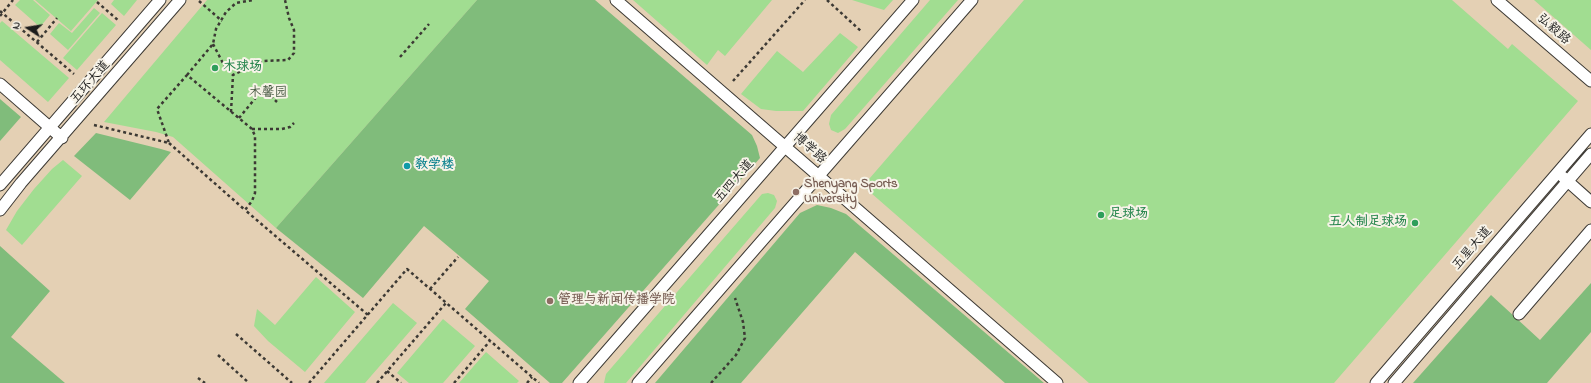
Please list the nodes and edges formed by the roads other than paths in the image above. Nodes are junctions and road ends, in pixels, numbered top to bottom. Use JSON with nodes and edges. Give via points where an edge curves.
{"nodes":[{"id":1,"x":160,"y":0,"type":"edge"},
{"id":2,"x":180,"y":0,"type":"edge"},
{"id":3,"x":616,"y":0,"type":"edge"},
{"id":4,"x":913,"y":0,"type":"edge"},
{"id":5,"x":972,"y":0,"type":"edge"},
{"id":6,"x":1497,"y":0,"type":"edge"},
{"id":7,"x":1591,"y":81,"type":"edge"},
{"id":8,"x":0,"y":84,"type":"edge"},
{"id":9,"x":49,"y":127,"type":"junction"},
{"id":10,"x":1591,"y":134,"type":"edge"},
{"id":11,"x":62,"y":138,"type":"junction"},
{"id":12,"x":785,"y":147,"type":"junction"},
{"id":13,"x":1591,"y":154,"type":"edge"},
{"id":14,"x":1558,"y":172,"type":"junction"},
{"id":15,"x":819,"y":176,"type":"junction"},
{"id":16,"x":1568,"y":181,"type":"junction"},
{"id":17,"x":0,"y":185,"type":"edge"},
{"id":18,"x":1591,"y":202,"type":"edge"},
{"id":19,"x":0,"y":210,"type":"edge"},
{"id":20,"x":1591,"y":230,"type":"edge"},
{"id":21,"x":1519,"y":314,"type":"dead end"},
{"id":22,"x":579,"y":383,"type":"edge"},
{"id":23,"x":638,"y":383,"type":"edge"},
{"id":24,"x":1057,"y":383,"type":"edge"},
{"id":25,"x":1376,"y":383,"type":"edge"},
{"id":26,"x":1394,"y":383,"type":"edge"}],
"edges":[{"from":1,"to":9,"type":"lane","name":"五环大道"},
{"from":2,"to":11,"type":"lane","name":"五环大道"},
{"from":3,"to":12,"type":"lane","name":"博学路"},
{"from":4,"to":12,"type":"lane","name":"五四大道"},
{"from":5,"to":15,"type":"lane"},
{"from":6,"to":7,"type":"lane","name":"弘毅路"},
{"from":8,"to":9,"type":"lane"},
{"from":9,"to":11,"type":"lane"},
{"from":9,"to":17,"type":"lane","name":"五环大道"},
{"from":10,"to":14,"type":"lane","name":"五星大道"},
{"from":11,"to":19,"type":"lane","name":"五环大道"},
{"from":12,"to":15,"type":"lane","name":"博学路"},
{"from":12,"to":22,"type":"lane","name":"五四大道"},
{"from":13,"to":16,"type":"lane"},
{"from":14,"to":16,"type":"lane"},
{"from":14,"to":25,"type":"lane","name":"五星大道"},
{"from":15,"to":23,"type":"lane"},
{"from":15,"to":24,"type":"lane","name":"博学路"},
{"from":16,"to":18,"type":"lane"},
{"from":16,"to":26,"type":"lane"},
{"from":20,"to":21,"type":"lane"}]}
